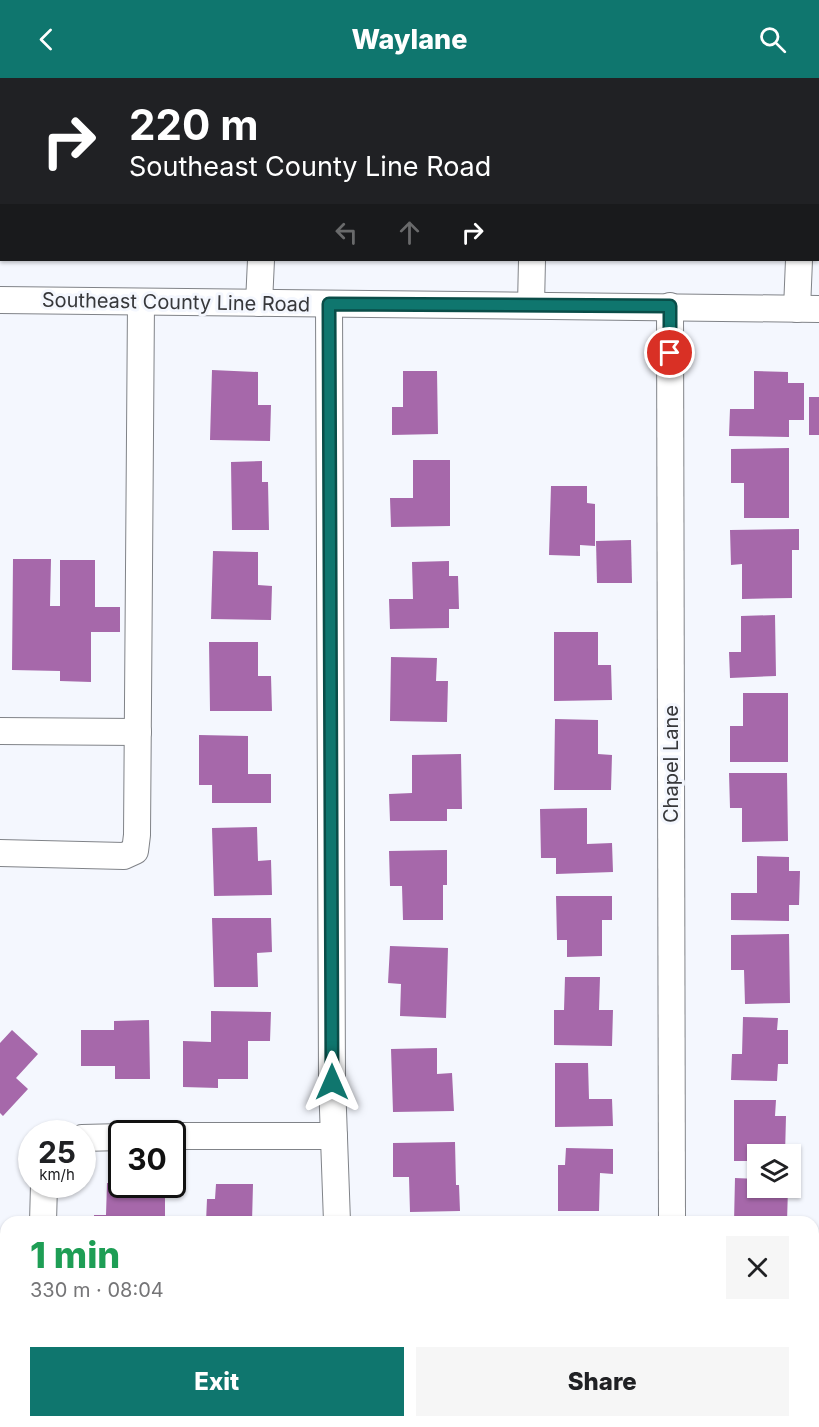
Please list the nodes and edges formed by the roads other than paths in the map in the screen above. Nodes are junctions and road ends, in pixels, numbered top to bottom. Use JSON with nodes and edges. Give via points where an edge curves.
{"nodes":[{"id":1,"x":261,"y":261,"type":"edge"},
{"id":2,"x":532,"y":261,"type":"edge"},
{"id":3,"x":799,"y":261,"type":"edge"},
{"id":4,"x":0,"y":300,"type":"edge"},
{"id":5,"x":141,"y":302,"type":"junction"},
{"id":6,"x":259,"y":303,"type":"junction"},
{"id":7,"x":329,"y":304,"type":"junction"},
{"id":8,"x":531,"y":305,"type":"junction"},
{"id":9,"x":670,"y":306,"type":"junction"},
{"id":10,"x":808,"y":309,"type":"edge"},
{"id":11,"x":0,"y":731,"type":"edge"},
{"id":12,"x":138,"y":732,"type":"junction"},
{"id":13,"x":0,"y":853,"type":"edge"},
{"id":14,"x":186,"y":1136,"type":"edge"},
{"id":15,"x":334,"y":1136,"type":"junction"},
{"id":16,"x":44,"y":1198,"type":"edge"},
{"id":17,"x":43,"y":1216,"type":"edge"},
{"id":18,"x":337,"y":1216,"type":"edge"},
{"id":19,"x":672,"y":1216,"type":"edge"}],
"edges":[{"from":1,"to":6,"type":"street"},
{"from":2,"to":8,"type":"street"},
{"from":3,"to":10,"type":"street"},
{"from":4,"to":5,"type":"street","name":"Southeast County Line Road"},
{"from":5,"to":6,"type":"street","name":"Southeast County Line Road"},
{"from":5,"to":12,"type":"street"},
{"from":6,"to":7,"type":"street","name":"Southeast County Line Road"},
{"from":7,"to":8,"type":"street","name":"Southeast County Line Road"},
{"from":7,"to":15,"type":"street"},
{"from":8,"to":9,"type":"street","name":"Southeast County Line Road"},
{"from":9,"to":10,"type":"street","name":"Southeast County Line Road"},
{"from":9,"to":19,"type":"street","name":"Chapel Lane"},
{"from":11,"to":12,"type":"street"},
{"from":12,"to":13,"type":"street","via":[[135,851],[124,856]]},
{"from":14,"to":15,"type":"street"},
{"from":15,"to":18,"type":"street"},
{"from":16,"to":17,"type":"street"}]}
